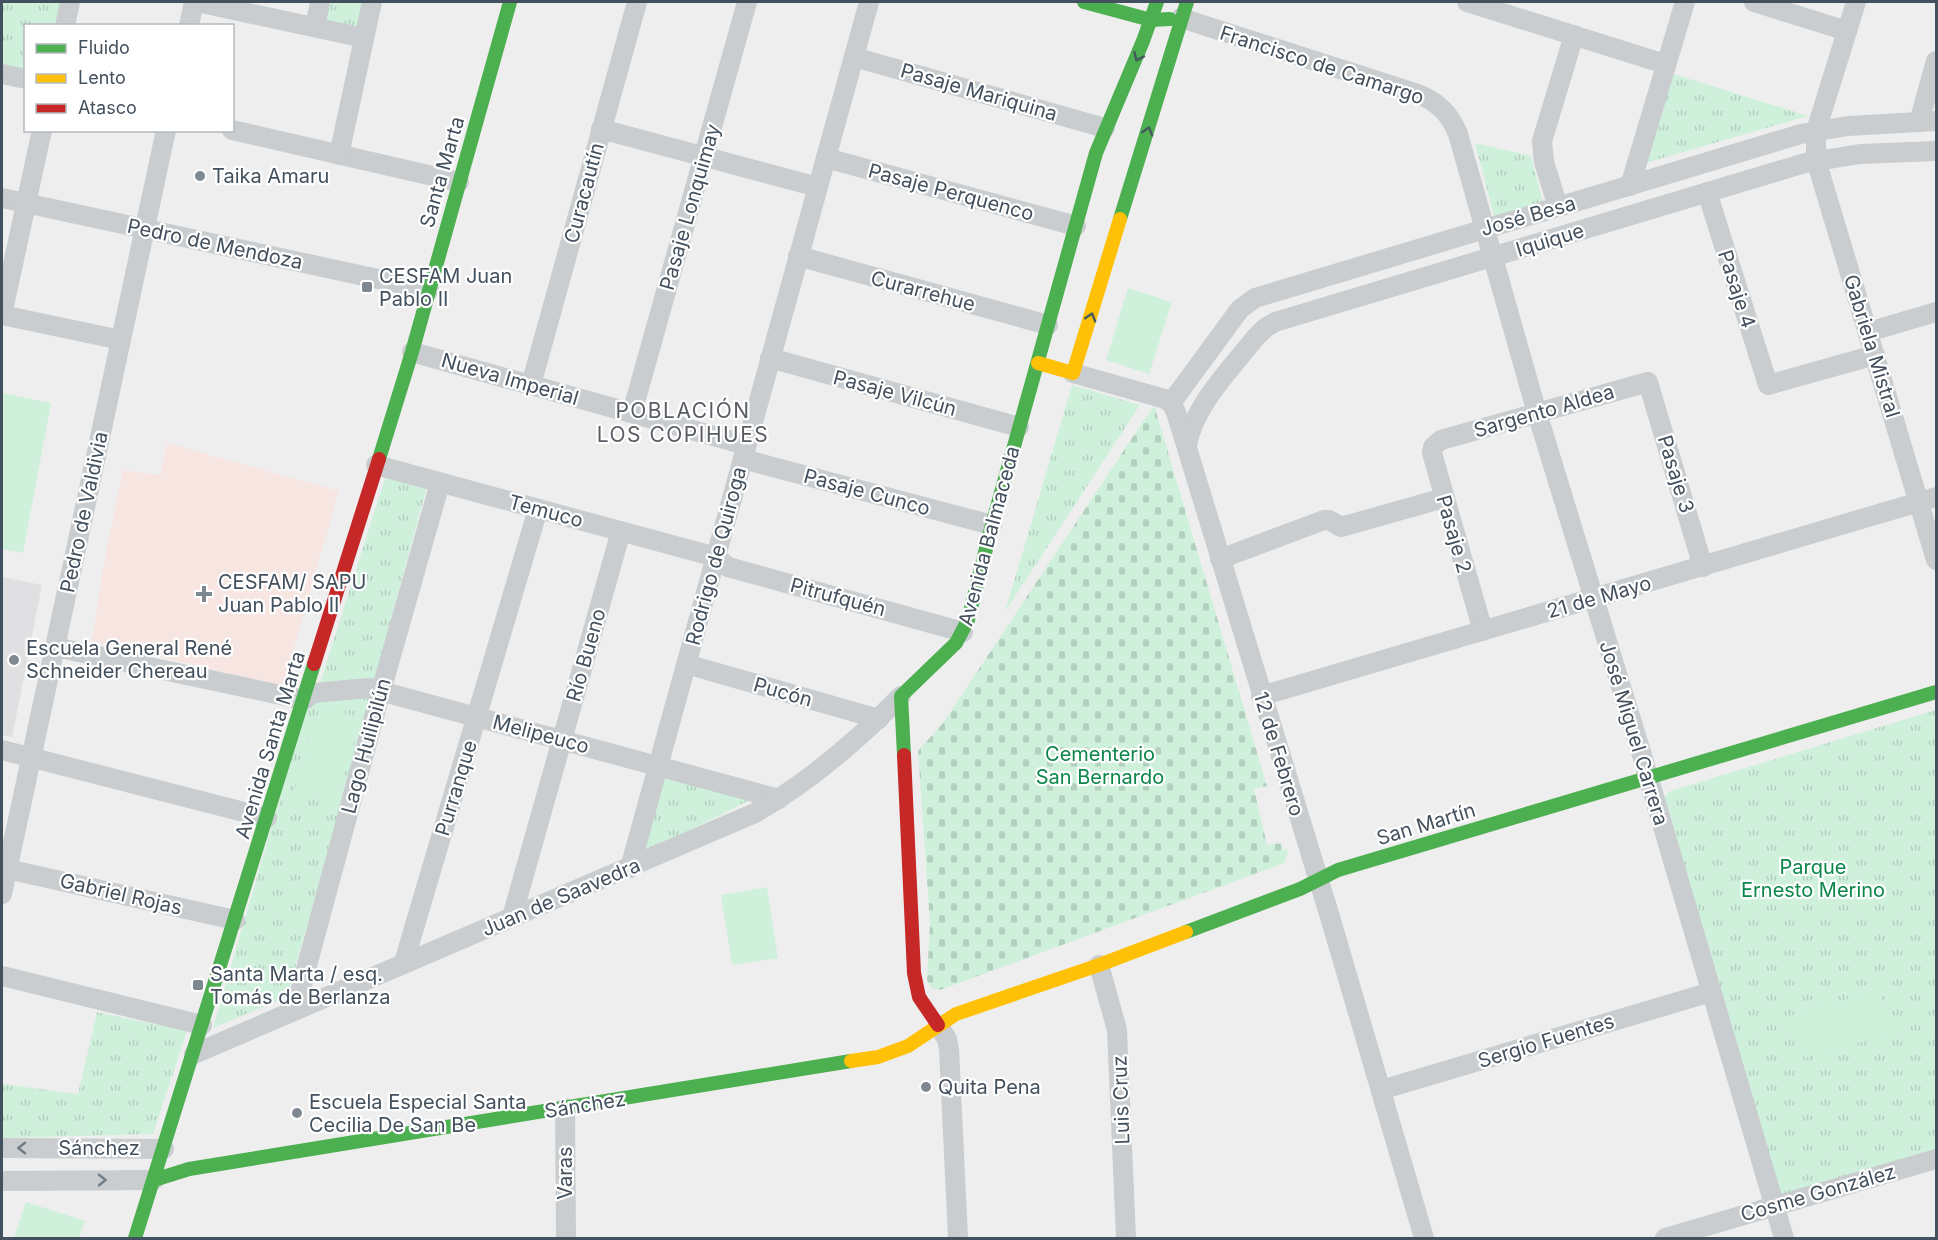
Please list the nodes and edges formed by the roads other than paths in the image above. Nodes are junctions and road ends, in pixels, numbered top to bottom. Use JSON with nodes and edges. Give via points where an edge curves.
{"nodes":[{"id":1,"x":70,"y":2,"type":"edge"},
{"id":2,"x":196,"y":2,"type":"edge"},
{"id":3,"x":320,"y":2,"type":"edge"},
{"id":4,"x":372,"y":2,"type":"edge"},
{"id":5,"x":510,"y":2,"type":"edge"},
{"id":6,"x":637,"y":2,"type":"edge"},
{"id":7,"x":747,"y":2,"type":"edge"},
{"id":8,"x":869,"y":2,"type":"edge"},
{"id":9,"x":1084,"y":2,"type":"edge"},
{"id":10,"x":1157,"y":2,"type":"edge"},
{"id":11,"x":1168,"y":2,"type":"edge"},
{"id":12,"x":1467,"y":2,"type":"edge"},
{"id":13,"x":1685,"y":2,"type":"edge"},
{"id":14,"x":1754,"y":2,"type":"edge"},
{"id":15,"x":1856,"y":2,"type":"edge"},
{"id":16,"x":1184,"y":10,"type":"edge"},
{"id":17,"x":1151,"y":20,"type":"junction"},
{"id":18,"x":65,"y":24,"type":"edge"},
{"id":19,"x":190,"y":24,"type":"edge"},
{"id":20,"x":315,"y":27,"type":"junction"},
{"id":21,"x":1847,"y":31,"type":"junction"},
{"id":22,"x":1574,"y":35,"type":"junction"},
{"id":23,"x":364,"y":38,"type":"junction"},
{"id":24,"x":854,"y":57,"type":"junction"},
{"id":25,"x":1936,"y":61,"type":"edge"},
{"id":26,"x":1665,"y":64,"type":"junction"},
{"id":27,"x":2,"y":74,"type":"edge"},
{"id":28,"x":24,"y":79,"type":"edge"},
{"id":29,"x":1928,"y":121,"type":"edge"},
{"id":30,"x":1105,"y":128,"type":"junction"},
{"id":31,"x":601,"y":129,"type":"junction"},
{"id":32,"x":234,"y":130,"type":"edge"},
{"id":33,"x":1816,"y":131,"type":"junction"},
{"id":34,"x":42,"y":132,"type":"edge"},
{"id":35,"x":166,"y":132,"type":"edge"},
{"id":36,"x":1936,"y":153,"type":"edge"},
{"id":37,"x":339,"y":154,"type":"junction"},
{"id":38,"x":704,"y":157,"type":"junction"},
{"id":39,"x":826,"y":158,"type":"junction"},
{"id":40,"x":1816,"y":160,"type":"junction"},
{"id":41,"x":459,"y":182,"type":"junction"},
{"id":42,"x":1630,"y":186,"type":"junction"},
{"id":43,"x":818,"y":187,"type":"junction"},
{"id":44,"x":1707,"y":192,"type":"junction"},
{"id":45,"x":2,"y":198,"type":"edge"},
{"id":46,"x":26,"y":203,"type":"junction"},
{"id":47,"x":1557,"y":207,"type":"junction"},
{"id":48,"x":1076,"y":226,"type":"junction"},
{"id":49,"x":1484,"y":228,"type":"junction"},
{"id":50,"x":145,"y":229,"type":"junction"},
{"id":51,"x":798,"y":256,"type":"junction"},
{"id":52,"x":1492,"y":258,"type":"junction"},
{"id":53,"x":429,"y":290,"type":"junction"},
{"id":54,"x":1936,"y":312,"type":"edge"},
{"id":55,"x":2,"y":315,"type":"edge"},
{"id":56,"x":1048,"y":325,"type":"junction"},
{"id":57,"x":1868,"y":332,"type":"junction"},
{"id":58,"x":121,"y":340,"type":"junction"},
{"id":59,"x":412,"y":352,"type":"junction"},
{"id":60,"x":1875,"y":356,"type":"junction"},
{"id":61,"x":770,"y":358,"type":"junction"},
{"id":62,"x":1038,"y":363,"type":"junction"},
{"id":63,"x":1073,"y":373,"type":"junction"},
{"id":64,"x":1648,"y":382,"type":"joint"},
{"id":65,"x":531,"y":385,"type":"junction"},
{"id":66,"x":1171,"y":403,"type":"junction"},
{"id":67,"x":1203,"y":406,"type":"junction"},
{"id":68,"x":632,"y":413,"type":"junction"},
{"id":69,"x":1537,"y":413,"type":"junction"},
{"id":70,"x":1019,"y":427,"type":"junction"},
{"id":71,"x":1441,"y":440,"type":"joint"},
{"id":72,"x":1186,"y":448,"type":"junction"},
{"id":73,"x":744,"y":452,"type":"junction"},
{"id":74,"x":376,"y":465,"type":"junction"},
{"id":75,"x":440,"y":483,"type":"junction"},
{"id":76,"x":1444,"y":498,"type":"junction"},
{"id":77,"x":1928,"y":500,"type":"edge"},
{"id":78,"x":538,"y":509,"type":"junction"},
{"id":79,"x":992,"y":525,"type":"junction"},
{"id":80,"x":621,"y":531,"type":"junction"},
{"id":81,"x":716,"y":557,"type":"junction"},
{"id":82,"x":1220,"y":559,"type":"junction"},
{"id":83,"x":1936,"y":560,"type":"edge"},
{"id":84,"x":1703,"y":567,"type":"junction"},
{"id":85,"x":1594,"y":599,"type":"junction"},
{"id":86,"x":1483,"y":631,"type":"junction"},
{"id":87,"x":963,"y":632,"type":"junction"},
{"id":88,"x":55,"y":646,"type":"junction"},
{"id":89,"x":686,"y":664,"type":"junction"},
{"id":90,"x":381,"y":691,"type":"junction"},
{"id":91,"x":1936,"y":692,"type":"edge"},
{"id":92,"x":901,"y":696,"type":"junction"},
{"id":93,"x":1262,"y":696,"type":"junction"},
{"id":94,"x":304,"y":700,"type":"junction"},
{"id":95,"x":477,"y":717,"type":"junction"},
{"id":96,"x":879,"y":718,"type":"junction"},
{"id":97,"x":562,"y":740,"type":"junction"},
{"id":98,"x":2,"y":750,"type":"edge"},
{"id":99,"x":31,"y":757,"type":"junction"},
{"id":100,"x":658,"y":765,"type":"junction"},
{"id":101,"x":1648,"y":777,"type":"junction"},
{"id":102,"x":779,"y":799,"type":"junction"},
{"id":103,"x":267,"y":818,"type":"junction"},
{"id":104,"x":7,"y":868,"type":"junction"},
{"id":105,"x":630,"y":868,"type":"junction"},
{"id":106,"x":1318,"y":880,"type":"junction"},
{"id":107,"x":2,"y":894,"type":"edge"},
{"id":108,"x":512,"y":918,"type":"junction"},
{"id":109,"x":235,"y":920,"type":"junction"},
{"id":110,"x":404,"y":962,"type":"junction"},
{"id":111,"x":1099,"y":965,"type":"junction"},
{"id":112,"x":2,"y":976,"type":"edge"},
{"id":113,"x":1712,"y":992,"type":"junction"},
{"id":114,"x":295,"y":1010,"type":"junction"},
{"id":115,"x":202,"y":1025,"type":"junction"},
{"id":116,"x":938,"y":1025,"type":"junction"},
{"id":117,"x":194,"y":1054,"type":"junction"},
{"id":118,"x":1381,"y":1090,"type":"junction"},
{"id":119,"x":565,"y":1108,"type":"junction"},
{"id":120,"x":2,"y":1148,"type":"edge"},
{"id":121,"x":164,"y":1149,"type":"junction"},
{"id":122,"x":1936,"y":1159,"type":"edge"},
{"id":123,"x":189,"y":1168,"type":"junction"},
{"id":124,"x":154,"y":1180,"type":"junction"},
{"id":125,"x":2,"y":1181,"type":"edge"},
{"id":126,"x":1774,"y":1205,"type":"junction"},
{"id":127,"x":135,"y":1239,"type":"edge"},
{"id":128,"x":566,"y":1239,"type":"edge"},
{"id":129,"x":958,"y":1239,"type":"edge"},
{"id":130,"x":1126,"y":1239,"type":"edge"},
{"id":131,"x":1424,"y":1239,"type":"edge"},
{"id":132,"x":1665,"y":1239,"type":"edge"},
{"id":133,"x":1784,"y":1239,"type":"edge"}],
"edges":[{"from":1,"to":18,"type":"street"},
{"from":2,"to":19,"type":"street"},
{"from":2,"to":20,"type":"street"},
{"from":3,"to":20,"type":"street"},
{"from":4,"to":23,"type":"street"},
{"from":5,"to":41,"type":"street","name":"Santa Marta"},
{"from":6,"to":31,"type":"street","name":"Curacautín"},
{"from":7,"to":38,"type":"street","name":"Pasaje Lonquimay"},
{"from":8,"to":24,"type":"street","name":"Rodrigo de Quiroga"},
{"from":9,"to":17,"type":"street","name":"Francisco de Camargo"},
{"from":10,"to":17,"type":"street","name":"Avenida Balmaceda"},
{"from":11,"to":16,"type":"street"},
{"from":12,"to":22,"type":"street"},
{"from":13,"to":26,"type":"street"},
{"from":14,"to":21,"type":"street"},
{"from":15,"to":21,"type":"street","name":"Gabriela Mistral"},
{"from":16,"to":17,"type":"street","name":"Francisco de Camargo"},
{"from":16,"to":49,"type":"street","name":"Francisco de Camargo","via":[[1435,102],[1458,134]]},
{"from":63,"to":16,"type":"street","one_way":true},
{"from":17,"to":30,"type":"street","name":"Avenida Balmaceda","one_way":true},
{"from":20,"to":23,"type":"street"},
{"from":21,"to":33,"type":"street","name":"Gabriela Mistral"},
{"from":22,"to":26,"type":"street"},
{"from":22,"to":47,"type":"street","via":[[1542,141]]},
{"from":23,"to":37,"type":"street"},
{"from":24,"to":30,"type":"street","name":"Pasaje Mariquina"},
{"from":24,"to":39,"type":"street","name":"Rodrigo de Quiroga"},
{"from":25,"to":29,"type":"street"},
{"from":26,"to":42,"type":"street"},
{"from":27,"to":28,"type":"street"},
{"from":29,"to":33,"type":"street","name":"José Besa"},
{"from":30,"to":48,"type":"street","name":"Avenida Balmaceda"},
{"from":31,"to":38,"type":"street"},
{"from":31,"to":65,"type":"street","name":"Curacautín"},
{"from":32,"to":37,"type":"street"},
{"from":33,"to":40,"type":"street","name":"Gabriela Mistral"},
{"from":33,"to":42,"type":"street","name":"José Besa"},
{"from":34,"to":46,"type":"street"},
{"from":35,"to":50,"type":"street","name":"Pedro de Valdivia"},
{"from":36,"to":40,"type":"street","name":"Iquique","via":[[1860,154]]},
{"from":37,"to":41,"type":"street"},
{"from":38,"to":43,"type":"street"},
{"from":38,"to":68,"type":"street","name":"Pasaje Lonquimay"},
{"from":39,"to":43,"type":"street","name":"Rodrigo de Quiroga"},
{"from":39,"to":48,"type":"street","name":"Pasaje Perquenco"},
{"from":40,"to":44,"type":"street","name":"Iquique"},
{"from":40,"to":57,"type":"street","name":"Gabriela Mistral"},
{"from":41,"to":53,"type":"street","name":"Santa Marta"},
{"from":42,"to":47,"type":"street","name":"José Besa"},
{"from":43,"to":51,"type":"street","name":"Rodrigo de Quiroga"},
{"from":44,"to":52,"type":"street","name":"Iquique"},
{"from":44,"to":60,"type":"street","name":"Pasaje 4","via":[[1768,385]]},
{"from":45,"to":46,"type":"street","name":"Pedro de Mendoza"},
{"from":46,"to":50,"type":"street","name":"Pedro de Mendoza"},
{"from":46,"to":55,"type":"street"},
{"from":47,"to":49,"type":"street","name":"José Besa"},
{"from":48,"to":56,"type":"street","name":"Avenida Balmaceda"},
{"from":49,"to":52,"type":"street","name":"José Miguel Carrera"},
{"from":49,"to":66,"type":"street","name":"José Besa","via":[[1249,300]]},
{"from":50,"to":53,"type":"street","name":"Pedro de Mendoza"},
{"from":50,"to":58,"type":"street","name":"Pedro de Valdivia"},
{"from":51,"to":56,"type":"street","name":"Curarrehue"},
{"from":51,"to":61,"type":"street","name":"Rodrigo de Quiroga"},
{"from":52,"to":67,"type":"street","name":"Iquique","via":[[1275,322],[1255,338]]},
{"from":52,"to":69,"type":"street","name":"José Miguel Carrera"},
{"from":53,"to":59,"type":"street","name":"Santa Marta"},
{"from":54,"to":57,"type":"street"},
{"from":55,"to":58,"type":"street"},
{"from":56,"to":62,"type":"street","name":"Avenida Balmaceda"},
{"from":57,"to":60,"type":"street","name":"Gabriela Mistral"},
{"from":58,"to":88,"type":"street","name":"Pedro de Valdivia"},
{"from":59,"to":65,"type":"street","name":"Nueva Imperial"},
{"from":59,"to":74,"type":"street","name":"Avenida Santa Marta"},
{"from":60,"to":77,"type":"street","name":"Gabriela Mistral"},
{"from":61,"to":70,"type":"street","name":"Pasaje Vilcún"},
{"from":61,"to":73,"type":"street","name":"Rodrigo de Quiroga"},
{"from":62,"to":63,"type":"street"},
{"from":62,"to":70,"type":"street","name":"Avenida Balmaceda"},
{"from":63,"to":66,"type":"street"},
{"from":64,"to":69,"type":"street","name":"Sargento Aldea"},
{"from":64,"to":84,"type":"street","name":"Pasaje 3"},
{"from":65,"to":68,"type":"street","name":"Nueva Imperial"},
{"from":66,"to":67,"type":"street"},
{"from":66,"to":72,"type":"street","name":"12 de Febrero"},
{"from":67,"to":72,"type":"street","name":"Iquique","via":[[1192,422]]},
{"from":68,"to":73,"type":"street","name":"Nueva Imperial"},
{"from":69,"to":71,"type":"street","name":"Sargento Aldea"},
{"from":69,"to":85,"type":"street","name":"José Miguel Carrera"},
{"from":70,"to":79,"type":"street","name":"Avenida Balmaceda"},
{"from":71,"to":76,"type":"street","name":"Pasaje 2","via":[[1432,453]]},
{"from":72,"to":82,"type":"street","name":"12 de Febrero"},
{"from":73,"to":79,"type":"street","name":"Pasaje Cunco"},
{"from":73,"to":81,"type":"street","name":"Rodrigo de Quiroga"},
{"from":74,"to":75,"type":"street","name":"Temuco"},
{"from":74,"to":94,"type":"street","name":"Avenida Santa Marta"},
{"from":75,"to":78,"type":"street","name":"Temuco"},
{"from":75,"to":90,"type":"street","name":"Lago Huilipilún"},
{"from":76,"to":82,"type":"street","via":[[1341,527],[1324,520]]},
{"from":76,"to":86,"type":"street","name":"Pasaje 2"},
{"from":77,"to":83,"type":"street","name":"Gabriela Mistral"},
{"from":77,"to":84,"type":"street","name":"21 de Mayo"},
{"from":78,"to":80,"type":"street","name":"Temuco"},
{"from":78,"to":95,"type":"street","name":"Purranque"},
{"from":79,"to":87,"type":"street","name":"Avenida Balmaceda"},
{"from":80,"to":81,"type":"street","name":"Temuco"},
{"from":80,"to":97,"type":"street","name":"Río Bueno"},
{"from":81,"to":87,"type":"street","name":"Pitrufquén","via":[[728,567]]},
{"from":81,"to":89,"type":"street","name":"Rodrigo de Quiroga"},
{"from":82,"to":93,"type":"street","name":"12 de Febrero"},
{"from":84,"to":85,"type":"street","name":"21 de Mayo"},
{"from":85,"to":86,"type":"street","name":"21 de Mayo"},
{"from":85,"to":101,"type":"street","name":"José Miguel Carrera"},
{"from":86,"to":93,"type":"street","name":"21 de Mayo"},
{"from":87,"to":92,"type":"street","name":"Avenida Balmaceda"},
{"from":88,"to":94,"type":"street"},
{"from":88,"to":99,"type":"street","name":"Pedro de Valdivia"},
{"from":89,"to":96,"type":"street","name":"Pucón"},
{"from":89,"to":100,"type":"street","name":"Rodrigo de Quiroga"},
{"from":90,"to":94,"type":"street","name":"Melipeuco","via":[[369,688],[313,693]]},
{"from":90,"to":95,"type":"street","name":"Melipeuco"},
{"from":90,"to":114,"type":"street","name":"Lago Huilipilún"},
{"from":91,"to":101,"type":"street","name":"San Martín"},
{"from":92,"to":96,"type":"street","name":"Juan de Saavedra"},
{"from":92,"to":116,"type":"street","via":[[914,973],[919,997]]},
{"from":93,"to":106,"type":"street","name":"12 de Febrero"},
{"from":94,"to":103,"type":"street","name":"Avenida Santa Marta"},
{"from":95,"to":97,"type":"street","name":"Melipeuco"},
{"from":95,"to":110,"type":"street","name":"Purranque"},
{"from":96,"to":102,"type":"street","name":"Juan de Saavedra"},
{"from":97,"to":100,"type":"street","name":"Melipeuco"},
{"from":97,"to":108,"type":"street","name":"Río Bueno"},
{"from":98,"to":99,"type":"street"},
{"from":99,"to":103,"type":"street"},
{"from":99,"to":104,"type":"street","name":"Pedro de Valdivia"},
{"from":100,"to":102,"type":"street","name":"Melipeuco"},
{"from":100,"to":105,"type":"street","name":"Rodrigo de Quiroga"},
{"from":101,"to":106,"type":"street","name":"San Martín","via":[[1338,870]]},
{"from":101,"to":113,"type":"street","name":"José Miguel Carrera"},
{"from":102,"to":105,"type":"street","name":"Juan de Saavedra"},
{"from":103,"to":109,"type":"street","name":"Avenida Santa Marta"},
{"from":104,"to":107,"type":"street","name":"Pedro de Valdivia"},
{"from":104,"to":109,"type":"street","name":"Gabriel Rojas"},
{"from":105,"to":108,"type":"street","name":"Juan de Saavedra"},
{"from":106,"to":111,"type":"street","name":"San Martín"},
{"from":106,"to":118,"type":"street","name":"12 de Febrero"},
{"from":108,"to":110,"type":"street","name":"Juan de Saavedra"},
{"from":109,"to":115,"type":"street","name":"Avenida Santa Marta"},
{"from":110,"to":114,"type":"street","name":"Juan de Saavedra"},
{"from":111,"to":116,"type":"street","name":"San Martín","via":[[961,1012]]},
{"from":111,"to":130,"type":"street","name":"Luis Cruz","via":[[1119,1043]]},
{"from":112,"to":115,"type":"street"},
{"from":113,"to":118,"type":"street","name":"Sergio Fuentes"},
{"from":113,"to":126,"type":"street","name":"José Miguel Carrera"},
{"from":114,"to":117,"type":"street","name":"Juan de Saavedra"},
{"from":115,"to":117,"type":"street","name":"Avenida Santa Marta"},
{"from":116,"to":119,"type":"street","name":"Sánchez","via":[[924,1037],[878,1057]]},
{"from":116,"to":129,"type":"street","via":[[949,1048]]},
{"from":117,"to":121,"type":"street","name":"Avenida Santa Marta"},
{"from":118,"to":131,"type":"street","name":"12 de Febrero"},
{"from":119,"to":123,"type":"street","name":"Sánchez"},
{"from":119,"to":128,"type":"street","name":"Varas"},
{"from":121,"to":120,"type":"street","name":"Sánchez","one_way":true},
{"from":121,"to":123,"type":"street","name":"Sánchez"},
{"from":121,"to":124,"type":"street"},
{"from":122,"to":126,"type":"street","name":"Cosme González"},
{"from":123,"to":124,"type":"street","name":"Sánchez"},
{"from":125,"to":124,"type":"street","name":"Sánchez","one_way":true},
{"from":124,"to":127,"type":"street"},
{"from":126,"to":132,"type":"street","name":"Cosme González"},
{"from":126,"to":133,"type":"street","name":"José Miguel Carrera"}]}
